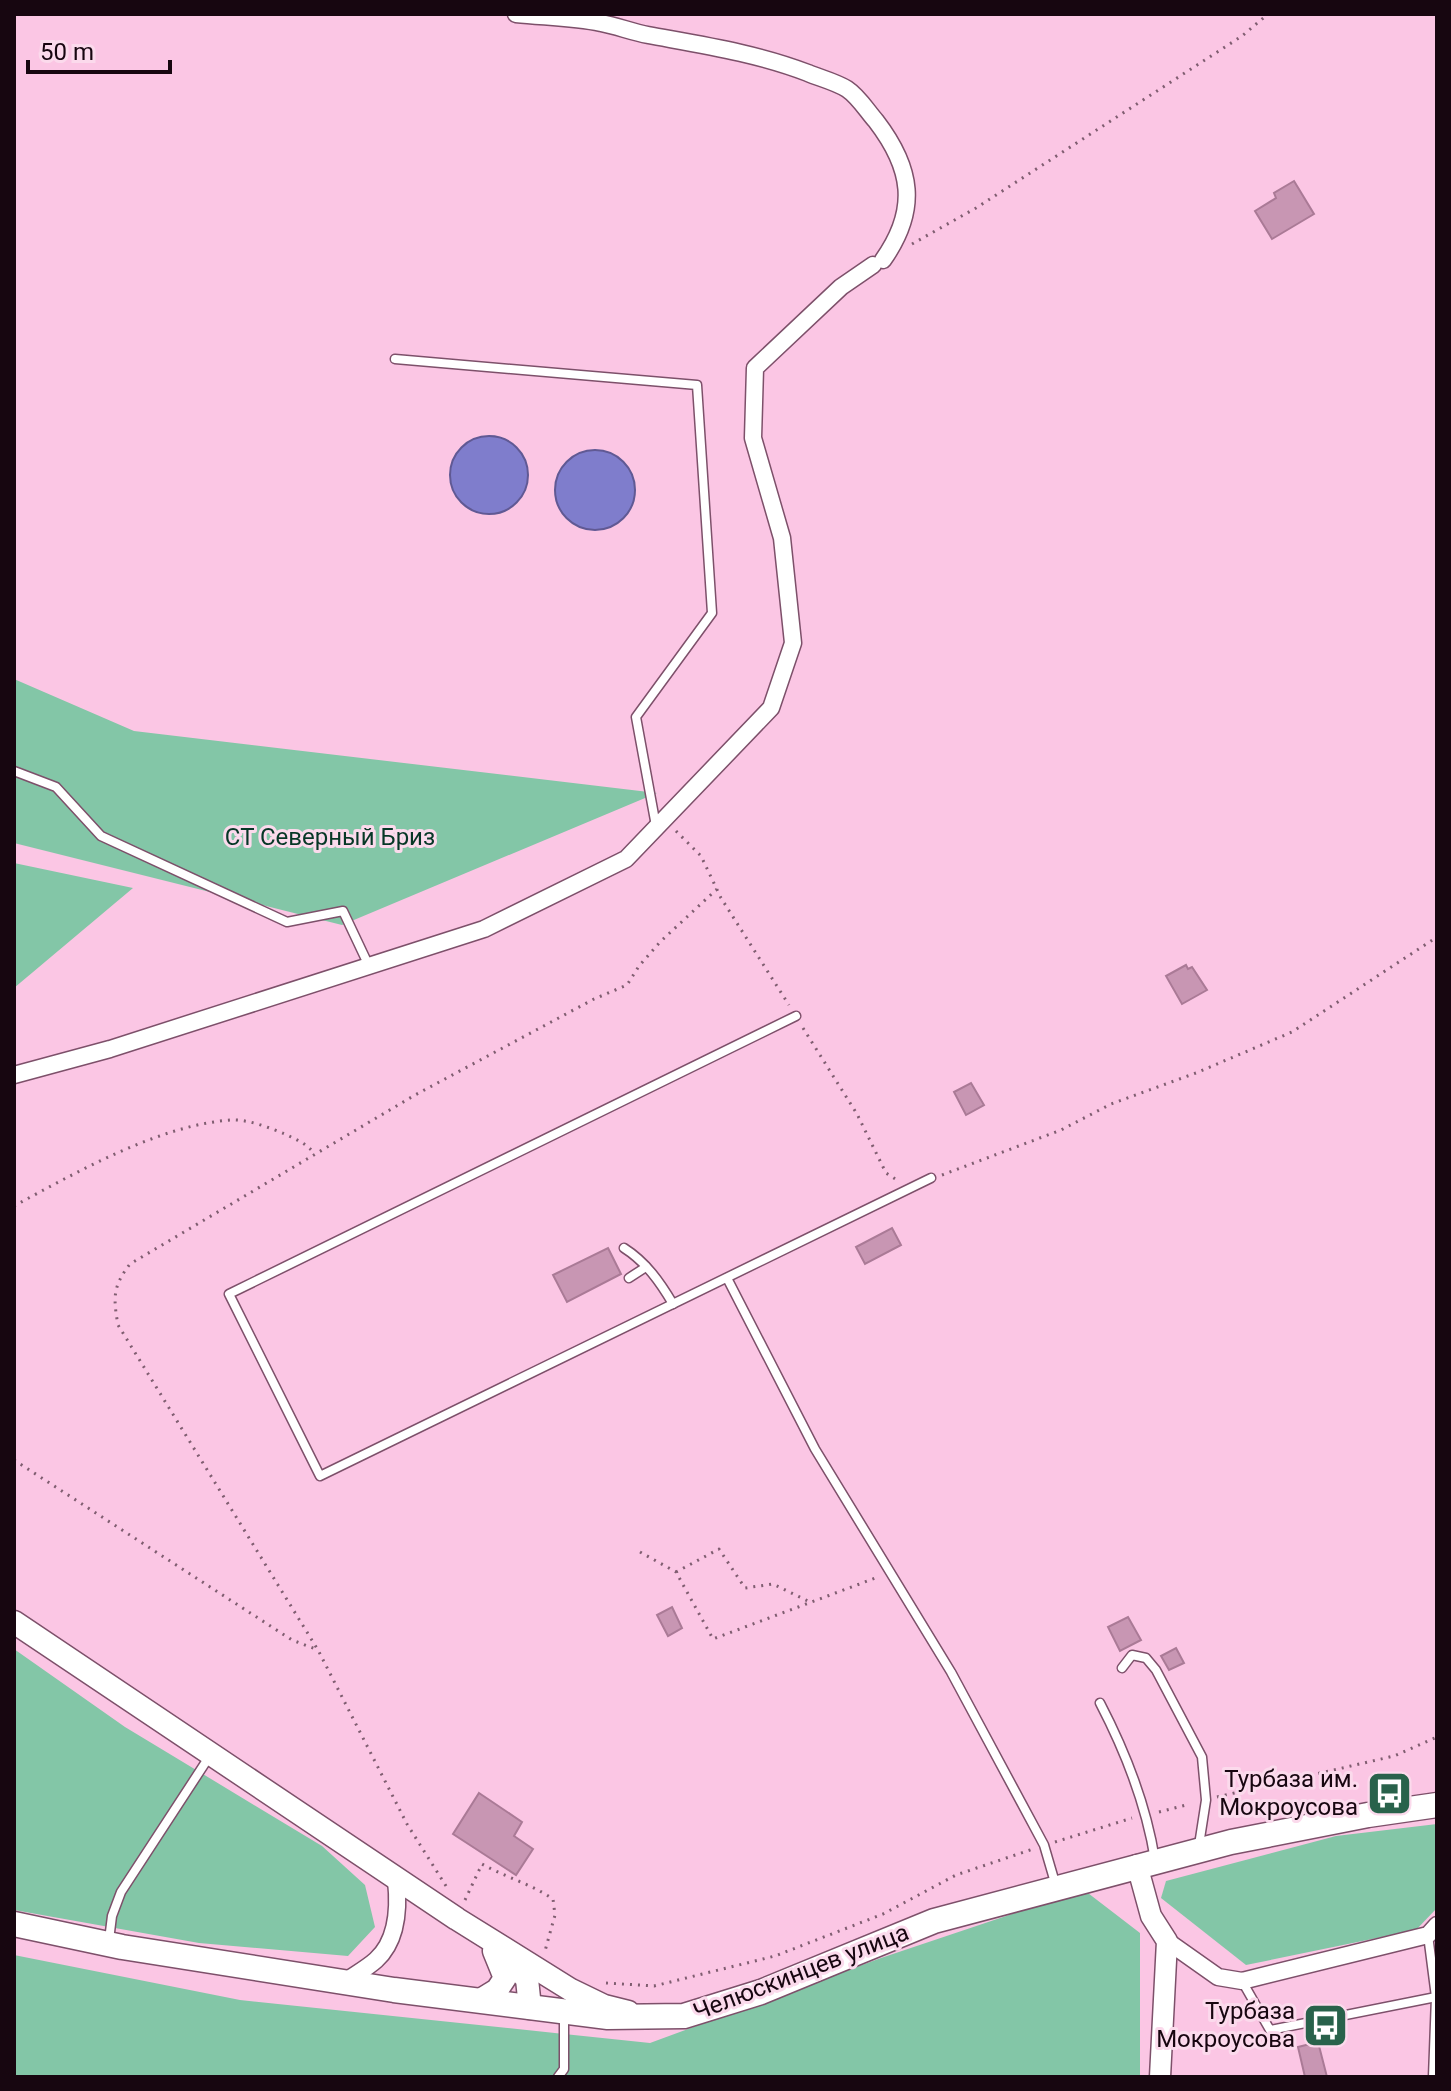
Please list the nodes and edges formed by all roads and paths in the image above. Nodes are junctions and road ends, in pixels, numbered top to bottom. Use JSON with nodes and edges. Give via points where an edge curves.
{"nodes":[{"id":1,"x":516,"y":14,"type":"edge"},
{"id":2,"x":1268,"y":14,"type":"edge"},
{"id":3,"x":878,"y":263,"type":"junction"},
{"id":4,"x":395,"y":359,"type":"dead end"},
{"id":5,"x":14,"y":771,"type":"edge"},
{"id":6,"x":660,"y":824,"type":"junction"},
{"id":7,"x":717,"y":889,"type":"junction"},
{"id":8,"x":1437,"y":937,"type":"edge"},
{"id":9,"x":369,"y":966,"type":"junction"},
{"id":10,"x":796,"y":1016,"type":"junction"},
{"id":11,"x":14,"y":1075,"type":"edge"},
{"id":12,"x":316,"y":1154,"type":"junction"},
{"id":13,"x":931,"y":1178,"type":"junction"},
{"id":14,"x":14,"y":1206,"type":"edge"},
{"id":15,"x":624,"y":1248,"type":"dead end"},
{"id":16,"x":646,"y":1267,"type":"junction"},
{"id":17,"x":629,"y":1278,"type":"dead end"},
{"id":18,"x":727,"y":1278,"type":"junction"},
{"id":19,"x":673,"y":1304,"type":"junction"},
{"id":20,"x":14,"y":1460,"type":"edge"},
{"id":21,"x":640,"y":1552,"type":"dead end"},
{"id":22,"x":676,"y":1572,"type":"junction"},
{"id":23,"x":889,"y":1574,"type":"junction"},
{"id":24,"x":810,"y":1602,"type":"junction"},
{"id":25,"x":14,"y":1622,"type":"edge"},
{"id":26,"x":318,"y":1650,"type":"junction"},
{"id":27,"x":1122,"y":1668,"type":"dead end"},
{"id":28,"x":1100,"y":1703,"type":"dead end"},
{"id":29,"x":1437,"y":1737,"type":"edge"},
{"id":30,"x":211,"y":1754,"type":"junction"},
{"id":31,"x":1206,"y":1800,"type":"junction"},
{"id":32,"x":1437,"y":1805,"type":"edge"},
{"id":33,"x":1146,"y":1815,"type":"junction"},
{"id":34,"x":1044,"y":1845,"type":"junction"},
{"id":35,"x":1198,"y":1850,"type":"junction"},
{"id":36,"x":1146,"y":1863,"type":"junction"},
{"id":37,"x":396,"y":1880,"type":"junction"},
{"id":38,"x":1056,"y":1887,"type":"junction"},
{"id":39,"x":457,"y":1919,"type":"junction"},
{"id":40,"x":14,"y":1924,"type":"edge"},
{"id":41,"x":1433,"y":1930,"type":"edge"},
{"id":42,"x":485,"y":1937,"type":"junction"},
{"id":43,"x":1167,"y":1941,"type":"junction"},
{"id":44,"x":108,"y":1944,"type":"junction"},
{"id":45,"x":534,"y":1967,"type":"junction"},
{"id":46,"x":1242,"y":1981,"type":"junction"},
{"id":47,"x":343,"y":1983,"type":"junction"},
{"id":48,"x":1436,"y":1997,"type":"edge"},
{"id":49,"x":479,"y":2001,"type":"junction"},
{"id":50,"x":568,"y":2001,"type":"junction"},
{"id":51,"x":530,"y":2008,"type":"junction"},
{"id":52,"x":558,"y":2077,"type":"edge"},
{"id":53,"x":1160,"y":2077,"type":"edge"},
{"id":54,"x":1433,"y":2077,"type":"edge"}],
"edges":[{"from":1,"to":3,"type":"street","via":[[599,22],[703,44],[795,68],[847,89],[891,141],[908,188],[897,236]]},
{"from":2,"to":3,"type":"path","via":[[976,208]]},
{"from":3,"to":6,"type":"street","via":[[841,287],[755,368],[753,438],[782,538],[793,643],[771,708]]},
{"from":4,"to":6,"type":"lane","via":[[697,385],[712,613],[636,717]]},
{"from":5,"to":9,"type":"lane","via":[[56,787],[101,836],[287,922],[343,911]]},
{"from":6,"to":7,"type":"path","via":[[701,856]]},
{"from":6,"to":9,"type":"street","via":[[626,859],[484,929]]},
{"from":7,"to":10,"type":"path"},
{"from":7,"to":12,"type":"path","via":[[660,942],[627,985],[415,1095]]},
{"from":8,"to":13,"type":"path","via":[[1292,1032],[1111,1104],[1061,1130]]},
{"from":9,"to":11,"type":"street"},
{"from":10,"to":13,"type":"path","via":[[857,1114],[886,1173],[905,1185]]},
{"from":10,"to":19,"type":"lane","via":[[229,1294],[320,1476]]},
{"from":12,"to":14,"type":"path","via":[[307,1144],[270,1128],[234,1120],[176,1131],[87,1167]]},
{"from":12,"to":26,"type":"path","via":[[130,1264],[117,1280],[114,1302],[118,1325]]},
{"from":13,"to":18,"type":"lane"},
{"from":15,"to":16,"type":"lane"},
{"from":16,"to":17,"type":"lane"},
{"from":16,"to":19,"type":"lane"},
{"from":18,"to":19,"type":"lane"},
{"from":18,"to":23,"type":"lane","via":[[815,1449]]},
{"from":20,"to":26,"type":"path","via":[[292,1640]]},
{"from":21,"to":22,"type":"path"},
{"from":22,"to":24,"type":"path","via":[[719,1549],[745,1588],[773,1584]]},
{"from":22,"to":24,"type":"path","via":[[713,1639]]},
{"from":23,"to":24,"type":"path"},
{"from":23,"to":34,"type":"lane","via":[[951,1672]]},
{"from":25,"to":30,"type":"main road"},
{"from":26,"to":39,"type":"path","via":[[407,1824],[455,1901]]},
{"from":27,"to":31,"type":"lane","via":[[1132,1655],[1146,1658],[1156,1670],[1202,1757]]},
{"from":28,"to":33,"type":"lane","via":[[1125,1752]]},
{"from":29,"to":31,"type":"path","via":[[1394,1756]]},
{"from":30,"to":37,"type":"main road"},
{"from":30,"to":44,"type":"lane","via":[[121,1892]]},
{"from":31,"to":33,"type":"path"},
{"from":31,"to":35,"type":"lane"},
{"from":32,"to":35,"type":"main road","name":"Челюскинцев улица"},
{"from":33,"to":34,"type":"path"},
{"from":33,"to":36,"type":"lane"},
{"from":34,"to":38,"type":"lane"},
{"from":34,"to":50,"type":"path","via":[[956,1875],[883,1914],[775,1956],[654,1986],[606,1983]]},
{"from":35,"to":36,"type":"main road","name":"Челюскинцев улица"},
{"from":36,"to":38,"type":"main road","name":"Челюскинцев улица"},
{"from":36,"to":43,"type":"street","via":[[1151,1916]]},
{"from":37,"to":39,"type":"main road"},
{"from":37,"to":47,"type":"street","via":[[395,1928],[378,1958]]},
{"from":38,"to":50,"type":"main road","name":"Челюскинцев улица","via":[[934,1921],[714,2009],[652,2018]]},
{"from":39,"to":42,"type":"main road"},
{"from":39,"to":45,"type":"path","via":[[482,1864],[538,1889],[553,1899],[555,1915],[546,1949]]},
{"from":40,"to":44,"type":"main road","name":"Челюскинцев улица"},
{"from":41,"to":46,"type":"street"},
{"from":41,"to":48,"type":"lane"},
{"from":42,"to":45,"type":"main road"},
{"from":42,"to":49,"type":"main road","via":[[505,1978]]},
{"from":42,"to":51,"type":"main road","via":[[527,1979]]},
{"from":43,"to":46,"type":"street","via":[[1218,1977]]},
{"from":43,"to":53,"type":"street"},
{"from":44,"to":47,"type":"main road","name":"Челюскинцев улица"},
{"from":45,"to":50,"type":"main road"},
{"from":46,"to":48,"type":"lane","via":[[1270,2030]]},
{"from":47,"to":49,"type":"main road","name":"Челюскинцев улица"},
{"from":48,"to":54,"type":"lane"},
{"from":49,"to":51,"type":"main road","name":"Челюскинцев улица"},
{"from":50,"to":51,"type":"main road","name":"Челюскинцев улица"},
{"from":50,"to":52,"type":"lane","via":[[564,2069]]}]}
